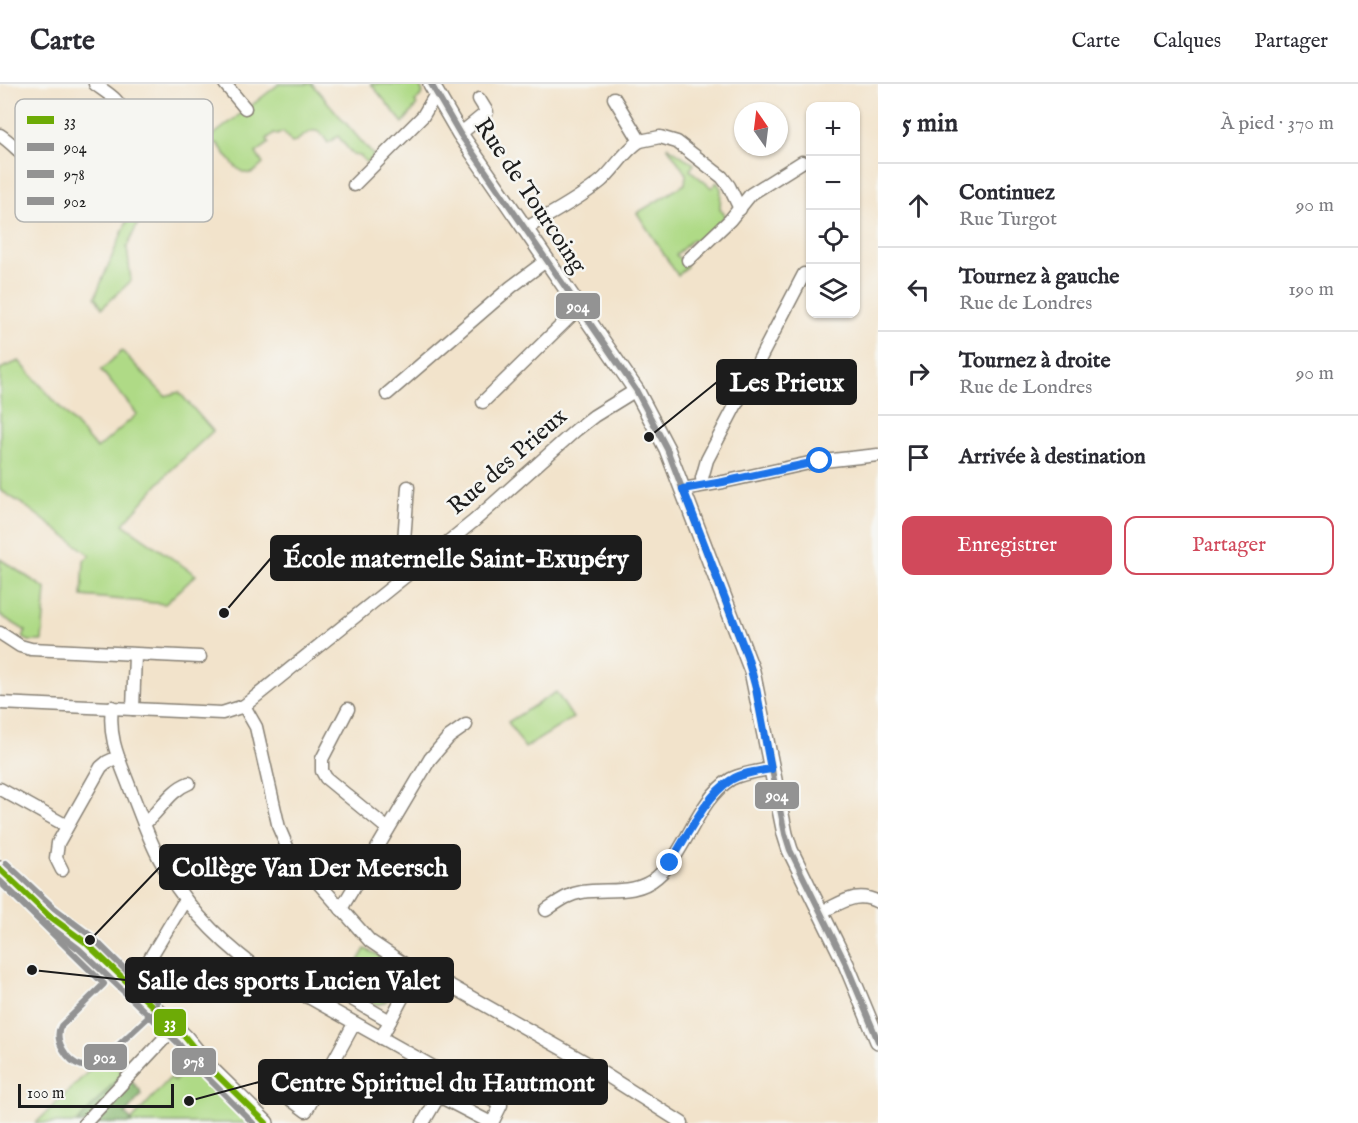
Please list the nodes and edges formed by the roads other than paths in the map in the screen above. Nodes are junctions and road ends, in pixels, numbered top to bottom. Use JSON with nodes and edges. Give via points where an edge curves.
{"nodes":[{"id":1,"x":95,"y":84,"type":"edge"},
{"id":2,"x":225,"y":84,"type":"edge"},
{"id":3,"x":433,"y":89,"type":"edge"},
{"id":4,"x":614,"y":98,"type":"dead end"},
{"id":5,"x":113,"y":99,"type":"edge"},
{"id":6,"x":479,"y":99,"type":"dead end"},
{"id":7,"x":245,"y":108,"type":"dead end"},
{"id":8,"x":460,"y":134,"type":"junction"},
{"id":9,"x":0,"y":137,"type":"edge"},
{"id":10,"x":640,"y":141,"type":"junction"},
{"id":11,"x":15,"y":149,"type":"edge"},
{"id":12,"x":802,"y":162,"type":"dead end"},
{"id":13,"x":354,"y":185,"type":"dead end"},
{"id":14,"x":740,"y":209,"type":"junction"},
{"id":15,"x":525,"y":229,"type":"junction"},
{"id":16,"x":547,"y":260,"type":"junction"},
{"id":17,"x":688,"y":260,"type":"dead end"},
{"id":18,"x":804,"y":274,"type":"dead end"},
{"id":19,"x":579,"y":308,"type":"junction"},
{"id":20,"x":636,"y":390,"type":"junction"},
{"id":21,"x":387,"y":394,"type":"dead end"},
{"id":22,"x":483,"y":402,"type":"dead end"},
{"id":23,"x":878,"y":455,"type":"edge"},
{"id":24,"x":703,"y":485,"type":"junction"},
{"id":25,"x":408,"y":488,"type":"dead end"},
{"id":26,"x":683,"y":489,"type":"junction"},
{"id":27,"x":419,"y":565,"type":"junction"},
{"id":28,"x":0,"y":633,"type":"edge"},
{"id":29,"x":135,"y":655,"type":"junction"},
{"id":30,"x":200,"y":657,"type":"dead end"},
{"id":31,"x":0,"y":703,"type":"edge"},
{"id":32,"x":244,"y":706,"type":"junction"},
{"id":33,"x":112,"y":707,"type":"junction"},
{"id":34,"x":133,"y":708,"type":"junction"},
{"id":35,"x":348,"y":709,"type":"dead end"},
{"id":36,"x":466,"y":725,"type":"dead end"},
{"id":37,"x":118,"y":757,"type":"junction"},
{"id":38,"x":771,"y":769,"type":"junction"},
{"id":39,"x":189,"y":783,"type":"dead end"},
{"id":40,"x":0,"y":789,"type":"edge"},
{"id":41,"x":144,"y":824,"type":"junction"},
{"id":42,"x":67,"y":826,"type":"junction"},
{"id":43,"x":388,"y":829,"type":"junction"},
{"id":44,"x":0,"y":869,"type":"edge"},
{"id":45,"x":62,"y":870,"type":"dead end"},
{"id":46,"x":184,"y":900,"type":"junction"},
{"id":47,"x":878,"y":902,"type":"edge"},
{"id":48,"x":340,"y":909,"type":"junction"},
{"id":49,"x":546,"y":910,"type":"dead end"},
{"id":50,"x":821,"y":912,"type":"junction"},
{"id":51,"x":177,"y":969,"type":"dead end"},
{"id":52,"x":416,"y":972,"type":"junction"},
{"id":53,"x":307,"y":997,"type":"junction"},
{"id":54,"x":390,"y":1021,"type":"junction"},
{"id":55,"x":354,"y":1024,"type":"junction"},
{"id":56,"x":172,"y":1030,"type":"junction"},
{"id":57,"x":381,"y":1038,"type":"junction"},
{"id":58,"x":878,"y":1041,"type":"edge"},
{"id":59,"x":450,"y":1077,"type":"junction"},
{"id":60,"x":316,"y":1094,"type":"dead end"},
{"id":61,"x":439,"y":1096,"type":"junction"},
{"id":62,"x":85,"y":1123,"type":"edge"},
{"id":63,"x":266,"y":1123,"type":"edge"},
{"id":64,"x":423,"y":1123,"type":"edge"},
{"id":65,"x":491,"y":1123,"type":"edge"},
{"id":66,"x":682,"y":1123,"type":"edge"}],
"edges":[{"from":1,"to":5,"type":"street"},
{"from":2,"to":7,"type":"street"},
{"from":3,"to":8,"type":"main road","name":"Rue de Tourcoing"},
{"from":3,"to":13,"type":"street","via":[[423,116],[395,139]]},
{"from":4,"to":10,"type":"street"},
{"from":6,"to":8,"type":"street","via":[[487,112]]},
{"from":8,"to":15,"type":"main road","name":"Rue de Tourcoing"},
{"from":9,"to":11,"type":"street"},
{"from":10,"to":14,"type":"street","via":[[660,137],[677,142],[725,180]]},
{"from":10,"to":15,"type":"street","via":[[594,186]]},
{"from":12,"to":14,"type":"street","via":[[752,194]]},
{"from":14,"to":17,"type":"street"},
{"from":15,"to":16,"type":"main road","name":"Rue de Tourcoing"},
{"from":16,"to":19,"type":"main road","name":"Rue de Tourcoing"},
{"from":16,"to":21,"type":"street","via":[[510,286]]},
{"from":18,"to":24,"type":"street","via":[[707,460]]},
{"from":19,"to":20,"type":"main road","name":"Rue de Tourcoing"},
{"from":19,"to":22,"type":"street"},
{"from":20,"to":26,"type":"main road","name":"Rue de Tourcoing"},
{"from":20,"to":27,"type":"street","name":"Rue des Prieux","via":[[576,430]]},
{"from":23,"to":24,"type":"street","via":[[814,462]]},
{"from":24,"to":26,"type":"street"},
{"from":25,"to":27,"type":"street","via":[[404,541]]},
{"from":26,"to":38,"type":"main road","name":"Rue de Tourcoing","via":[[749,663]]},
{"from":27,"to":32,"type":"street","name":"Rue des Prieux"},
{"from":28,"to":29,"type":"street","via":[[25,648],[37,650]]},
{"from":29,"to":30,"type":"street"},
{"from":29,"to":34,"type":"street"},
{"from":31,"to":33,"type":"street"},
{"from":32,"to":34,"type":"street","via":[[222,713]]},
{"from":32,"to":48,"type":"street","via":[[255,727],[283,839],[296,860]]},
{"from":33,"to":34,"type":"street"},
{"from":33,"to":37,"type":"street","via":[[111,732]]},
{"from":35,"to":43,"type":"street","via":[[322,759],[322,771]]},
{"from":36,"to":43,"type":"street","via":[[430,759]]},
{"from":37,"to":41,"type":"street"},
{"from":37,"to":42,"type":"street","via":[[101,767]]},
{"from":38,"to":49,"type":"street","via":[[743,775],[722,786],[667,867],[649,883],[625,891],[575,893]]},
{"from":38,"to":50,"type":"main road","name":"Rue de Tourcoing","via":[[790,850]]},
{"from":39,"to":41,"type":"street","via":[[174,791]]},
{"from":40,"to":42,"type":"street"},
{"from":41,"to":46,"type":"street"},
{"from":42,"to":45,"type":"street","via":[[55,852]]},
{"from":43,"to":48,"type":"street"},
{"from":44,"to":56,"type":"main road","via":[[48,915],[85,942]]},
{"from":46,"to":51,"type":"street","via":[[144,968],[165,988]]},
{"from":46,"to":53,"type":"street","via":[[240,956]]},
{"from":47,"to":50,"type":"street","via":[[861,896]]},
{"from":48,"to":52,"type":"street","via":[[370,940]]},
{"from":50,"to":58,"type":"main road","name":"Rue de Tourcoing"},
{"from":52,"to":54,"type":"street"},
{"from":52,"to":66,"type":"street","via":[[437,978],[578,1057]]},
{"from":53,"to":54,"type":"street","via":[[317,979]]},
{"from":53,"to":55,"type":"street"},
{"from":54,"to":57,"type":"street"},
{"from":55,"to":57,"type":"street"},
{"from":55,"to":60,"type":"street"},
{"from":56,"to":62,"type":"street"},
{"from":56,"to":63,"type":"main road"},
{"from":57,"to":59,"type":"street"},
{"from":59,"to":61,"type":"street"},
{"from":59,"to":65,"type":"street","via":[[501,1105]]},
{"from":61,"to":64,"type":"street"},
{"from":61,"to":65,"type":"street"}]}
